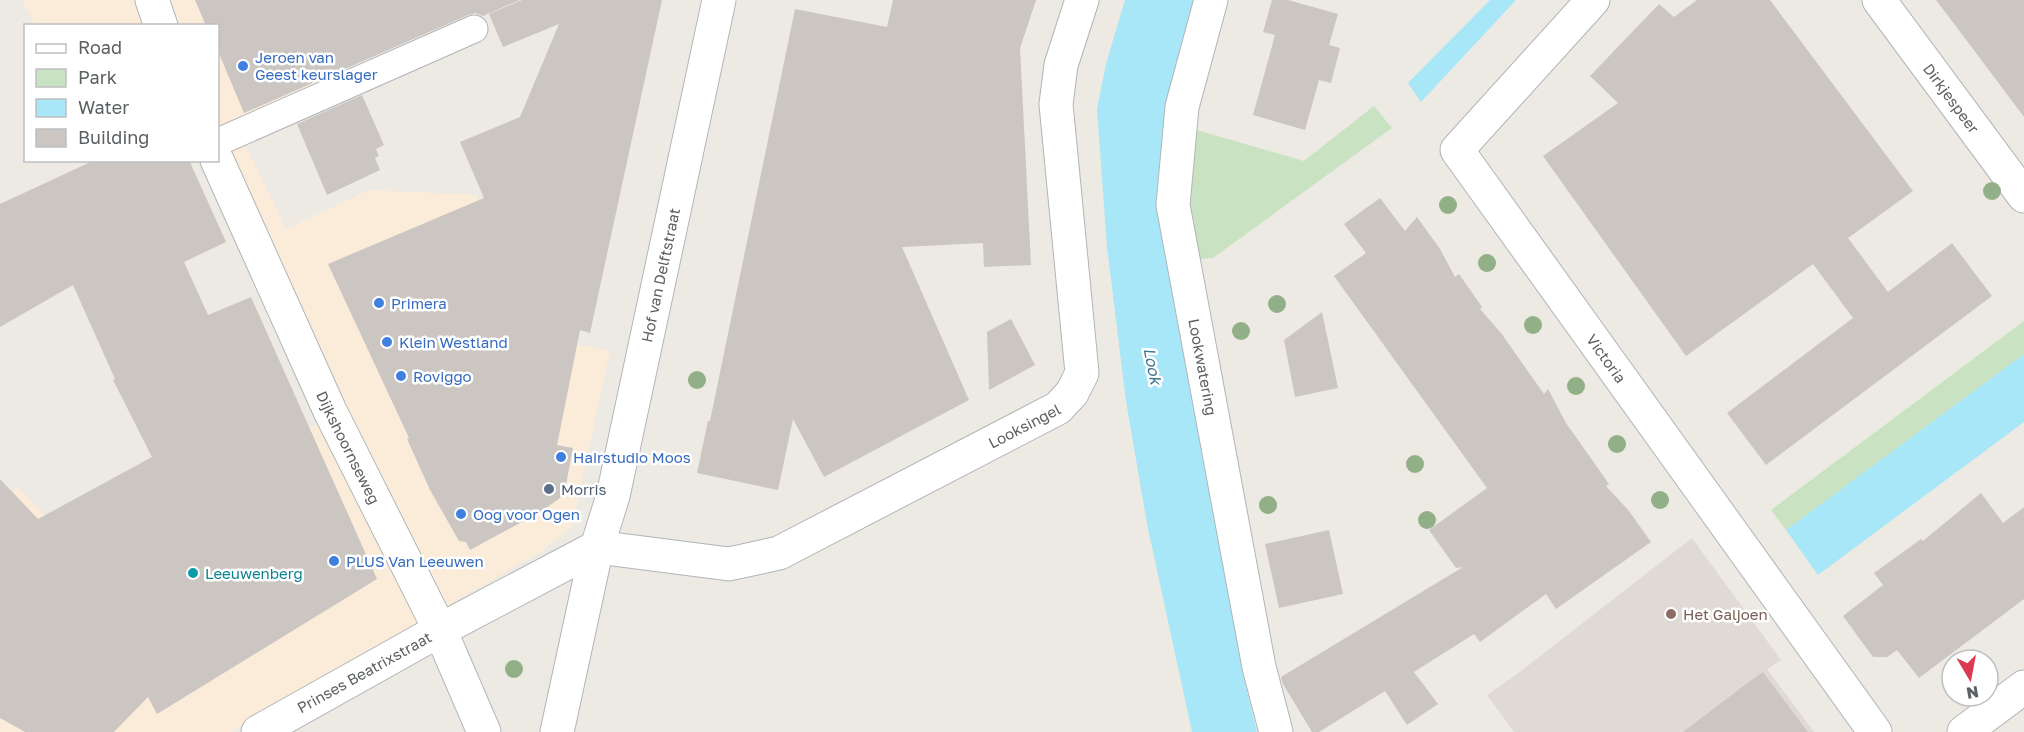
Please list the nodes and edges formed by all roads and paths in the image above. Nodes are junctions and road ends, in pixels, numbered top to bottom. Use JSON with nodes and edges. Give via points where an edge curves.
{"nodes":[{"id":1,"x":152,"y":0,"type":"edge"},
{"id":2,"x":719,"y":0,"type":"edge"},
{"id":3,"x":1082,"y":0,"type":"edge"},
{"id":4,"x":1211,"y":0,"type":"edge"},
{"id":5,"x":1593,"y":0,"type":"edge"},
{"id":6,"x":1879,"y":0,"type":"edge"},
{"id":7,"x":160,"y":24,"type":"edge"},
{"id":8,"x":474,"y":29,"type":"dead end"},
{"id":9,"x":219,"y":142,"type":"edge"},
{"id":10,"x":218,"y":162,"type":"edge"},
{"id":11,"x":2024,"y":196,"type":"edge"},
{"id":12,"x":597,"y":547,"type":"junction"},
{"id":13,"x":440,"y":630,"type":"junction"},
{"id":14,"x":2024,"y":687,"type":"edge"},
{"id":15,"x":258,"y":732,"type":"edge"},
{"id":16,"x":484,"y":732,"type":"edge"},
{"id":17,"x":557,"y":732,"type":"edge"},
{"id":18,"x":1276,"y":732,"type":"edge"},
{"id":19,"x":1875,"y":732,"type":"edge"},
{"id":20,"x":1964,"y":732,"type":"edge"}],
"edges":[{"from":1,"to":7,"type":"street"},
{"from":2,"to":12,"type":"street","name":"Hof van Delftstraat","via":[[614,496]]},
{"from":3,"to":12,"type":"street","name":"Looksingel","via":[[1061,65],[1056,104],[1082,373],[1072,393],[1058,408],[779,553],[729,564]]},
{"from":4,"to":18,"type":"street","name":"Lookwatering","via":[[1182,107],[1173,205],[1259,667]]},
{"from":5,"to":19,"type":"street","name":"Victoria","via":[[1457,150]]},
{"from":6,"to":11,"type":"street","name":"Dirkjespeer"},
{"from":8,"to":9,"type":"lane"},
{"from":10,"to":13,"type":"street","name":"Dijkshoornseweg","via":[[330,411]]},
{"from":12,"to":13,"type":"street"},
{"from":12,"to":17,"type":"street","name":"Hof van Delftstraat"},
{"from":13,"to":15,"type":"street","name":"Prinses Beatrixstraat"},
{"from":13,"to":16,"type":"street","name":"Dijkshoornseweg"},
{"from":14,"to":20,"type":"street"}]}
